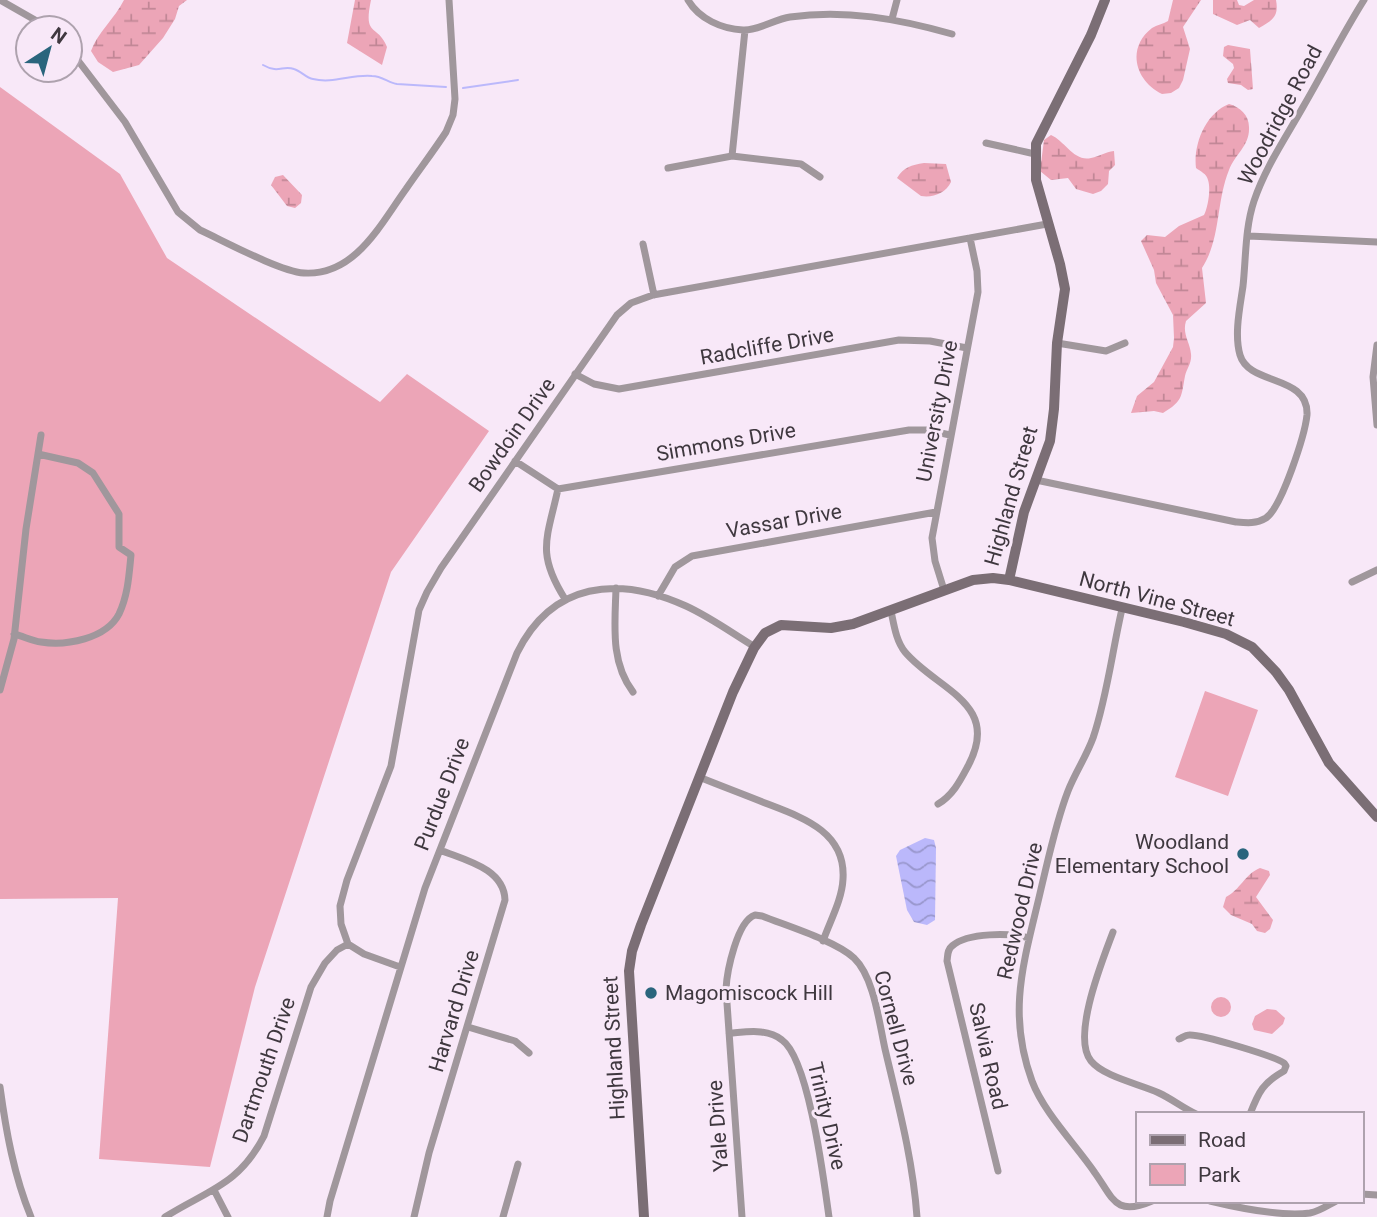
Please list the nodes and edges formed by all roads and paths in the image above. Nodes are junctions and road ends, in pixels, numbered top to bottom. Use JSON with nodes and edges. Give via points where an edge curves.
{"nodes":[{"id":1,"x":0,"y":0,"type":"edge"},
{"id":2,"x":449,"y":0,"type":"edge"},
{"id":3,"x":688,"y":0,"type":"edge"},
{"id":4,"x":897,"y":0,"type":"edge"},
{"id":5,"x":1105,"y":0,"type":"edge"},
{"id":6,"x":1364,"y":0,"type":"edge"},
{"id":7,"x":24,"y":14,"type":"edge"},
{"id":8,"x":892,"y":19,"type":"junction"},
{"id":9,"x":745,"y":30,"type":"junction"},
{"id":10,"x":951,"y":34,"type":"dead end"},
{"id":11,"x":84,"y":69,"type":"edge"},
{"id":12,"x":986,"y":144,"type":"dead end"},
{"id":13,"x":1035,"y":153,"type":"junction"},
{"id":14,"x":732,"y":156,"type":"junction"},
{"id":15,"x":668,"y":167,"type":"dead end"},
{"id":16,"x":820,"y":177,"type":"dead end"},
{"id":17,"x":1048,"y":224,"type":"junction"},
{"id":18,"x":1248,"y":236,"type":"junction"},
{"id":19,"x":970,"y":238,"type":"junction"},
{"id":20,"x":1377,"y":242,"type":"edge"},
{"id":21,"x":643,"y":244,"type":"dead end"},
{"id":22,"x":654,"y":295,"type":"junction"},
{"id":23,"x":1057,"y":343,"type":"junction"},
{"id":24,"x":1125,"y":343,"type":"dead end"},
{"id":25,"x":1377,"y":345,"type":"edge"},
{"id":26,"x":967,"y":348,"type":"junction"},
{"id":27,"x":575,"y":374,"type":"junction"},
{"id":28,"x":1377,"y":425,"type":"edge"},
{"id":29,"x":41,"y":435,"type":"dead end"},
{"id":30,"x":950,"y":435,"type":"junction"},
{"id":31,"x":38,"y":454,"type":"junction"},
{"id":32,"x":515,"y":461,"type":"junction"},
{"id":33,"x":1036,"y":480,"type":"junction"},
{"id":34,"x":558,"y":489,"type":"junction"},
{"id":35,"x":936,"y":512,"type":"junction"},
{"id":36,"x":1377,"y":570,"type":"edge"},
{"id":37,"x":1009,"y":580,"type":"junction"},
{"id":38,"x":1352,"y":582,"type":"dead end"},
{"id":39,"x":616,"y":588,"type":"junction"},
{"id":40,"x":944,"y":590,"type":"junction"},
{"id":41,"x":658,"y":596,"type":"junction"},
{"id":42,"x":565,"y":599,"type":"junction"},
{"id":43,"x":1122,"y":609,"type":"junction"},
{"id":44,"x":891,"y":611,"type":"junction"},
{"id":45,"x":15,"y":634,"type":"junction"},
{"id":46,"x":755,"y":648,"type":"junction"},
{"id":47,"x":0,"y":690,"type":"edge"},
{"id":48,"x":633,"y":692,"type":"dead end"},
{"id":49,"x":699,"y":777,"type":"junction"},
{"id":50,"x":938,"y":804,"type":"dead end"},
{"id":51,"x":1377,"y":817,"type":"edge"},
{"id":52,"x":440,"y":850,"type":"junction"},
{"id":53,"x":1113,"y":932,"type":"dead end"},
{"id":54,"x":1029,"y":938,"type":"junction"},
{"id":55,"x":823,"y":941,"type":"junction"},
{"id":56,"x":348,"y":944,"type":"junction"},
{"id":57,"x":400,"y":967,"type":"junction"},
{"id":58,"x":468,"y":1027,"type":"junction"},
{"id":59,"x":729,"y":1033,"type":"junction"},
{"id":60,"x":1179,"y":1039,"type":"dead end"},
{"id":61,"x":529,"y":1054,"type":"dead end"},
{"id":62,"x":0,"y":1087,"type":"edge"},
{"id":63,"x":1185,"y":1111,"type":"edge"},
{"id":64,"x":1251,"y":1112,"type":"edge"},
{"id":65,"x":11,"y":1150,"type":"junction"},
{"id":66,"x":0,"y":1152,"type":"edge"},
{"id":67,"x":518,"y":1164,"type":"dead end"},
{"id":68,"x":998,"y":1171,"type":"dead end"},
{"id":69,"x":214,"y":1190,"type":"junction"},
{"id":70,"x":1149,"y":1203,"type":"edge"},
{"id":71,"x":1218,"y":1203,"type":"edge"},
{"id":72,"x":1279,"y":1203,"type":"edge"},
{"id":73,"x":1332,"y":1203,"type":"edge"},
{"id":74,"x":1277,"y":1213,"type":"junction"},
{"id":75,"x":31,"y":1217,"type":"edge"},
{"id":76,"x":165,"y":1217,"type":"edge"},
{"id":77,"x":228,"y":1217,"type":"edge"},
{"id":78,"x":327,"y":1217,"type":"edge"},
{"id":79,"x":414,"y":1217,"type":"edge"},
{"id":80,"x":503,"y":1217,"type":"edge"},
{"id":81,"x":644,"y":1217,"type":"edge"},
{"id":82,"x":742,"y":1217,"type":"edge"},
{"id":83,"x":829,"y":1217,"type":"edge"},
{"id":84,"x":917,"y":1217,"type":"edge"}],
"edges":[{"from":1,"to":7,"type":"street"},
{"from":2,"to":11,"type":"street","via":[[455,99],[446,132],[366,246],[340,266],[322,271],[286,269],[188,222]]},
{"from":3,"to":9,"type":"street","via":[[711,22]]},
{"from":4,"to":8,"type":"street"},
{"from":5,"to":13,"type":"street","name":"Highland Street"},
{"from":6,"to":18,"type":"street","name":"Woodridge Road","via":[[1263,180]]},
{"from":8,"to":9,"type":"street","via":[[789,17]]},
{"from":8,"to":10,"type":"street"},
{"from":9,"to":14,"type":"street"},
{"from":12,"to":13,"type":"street"},
{"from":13,"to":17,"type":"street","name":"Highland Street","via":[[1036,180]]},
{"from":14,"to":15,"type":"street"},
{"from":14,"to":16,"type":"street","via":[[801,164]]},
{"from":17,"to":19,"type":"street","name":"Bowdoin Drive"},
{"from":17,"to":23,"type":"street","name":"Highland Street","via":[[1064,282]]},
{"from":18,"to":20,"type":"street"},
{"from":18,"to":33,"type":"street","name":"Woodridge Road","via":[[1240,355],[1250,369],[1296,390],[1307,412],[1275,510],[1256,522],[1236,522]]},
{"from":19,"to":22,"type":"street","name":"Bowdoin Drive"},
{"from":19,"to":26,"type":"street","name":"University Drive","via":[[978,281]]},
{"from":21,"to":22,"type":"street"},
{"from":22,"to":27,"type":"street","name":"Bowdoin Drive","via":[[620,312]]},
{"from":23,"to":24,"type":"street","via":[[1106,351]]},
{"from":23,"to":33,"type":"street","name":"Highland Street","via":[[1050,442]]},
{"from":25,"to":28,"type":"street","via":[[1373,383]]},
{"from":26,"to":27,"type":"street","name":"Radcliffe Drive","via":[[899,340],[619,389]]},
{"from":26,"to":30,"type":"street","name":"University Drive"},
{"from":27,"to":32,"type":"street","name":"Bowdoin Drive"},
{"from":29,"to":31,"type":"street"},
{"from":30,"to":34,"type":"street","name":"Simmons Drive","via":[[909,429]]},
{"from":30,"to":35,"type":"street","name":"University Drive"},
{"from":31,"to":45,"type":"street"},
{"from":31,"to":45,"type":"street","via":[[78,463],[93,473],[108,493],[119,514],[119,547],[131,555],[127,589],[118,616],[95,637],[56,643]]},
{"from":32,"to":34,"type":"street"},
{"from":32,"to":56,"type":"street","name":"Bowdoin Drive","via":[[421,605],[391,766],[341,900]]},
{"from":33,"to":37,"type":"street","name":"Highland Street"},
{"from":34,"to":42,"type":"street","via":[[546,556]]},
{"from":35,"to":40,"type":"street","name":"University Drive","via":[[932,543]]},
{"from":35,"to":41,"type":"street","name":"Vassar Drive","via":[[692,556],[671,571]]},
{"from":36,"to":38,"type":"street"},
{"from":37,"to":40,"type":"street","name":"Highland Street","via":[[980,578]]},
{"from":37,"to":43,"type":"street","name":"North Vine Street"},
{"from":39,"to":41,"type":"street","name":"Purdue Drive"},
{"from":39,"to":42,"type":"street","name":"Purdue Drive"},
{"from":39,"to":48,"type":"street","via":[[616,651]]},
{"from":40,"to":44,"type":"street","name":"Highland Street"},
{"from":41,"to":46,"type":"street","name":"Purdue Drive","via":[[691,608]]},
{"from":42,"to":52,"type":"street","name":"Purdue Drive","via":[[537,622],[517,653]]},
{"from":43,"to":51,"type":"street","name":"North Vine Street","via":[[1226,634],[1252,647],[1289,690],[1329,763]]},
{"from":43,"to":54,"type":"street","name":"Redwood Drive","via":[[1096,727],[1065,799]]},
{"from":44,"to":46,"type":"street","name":"Highland Street","via":[[835,628],[778,625]]},
{"from":44,"to":50,"type":"street","via":[[903,649],[966,704],[976,724],[977,742],[969,765],[953,792]]},
{"from":45,"to":47,"type":"street"},
{"from":46,"to":49,"type":"street","name":"Highland Street"},
{"from":49,"to":55,"type":"street","via":[[804,818],[832,840],[844,875]]},
{"from":49,"to":81,"type":"street","name":"Highland Street","via":[[629,965]]},
{"from":52,"to":57,"type":"street","name":"Purdue Drive"},
{"from":52,"to":58,"type":"street","name":"Harvard Drive","via":[[491,872],[505,894]]},
{"from":53,"to":63,"type":"street","via":[[1091,1000],[1085,1050],[1100,1069],[1158,1092]]},
{"from":54,"to":68,"type":"street","name":"Salvia Road","via":[[1008,934],[965,940],[949,948],[947,961]]},
{"from":54,"to":70,"type":"street","name":"Redwood Drive","via":[[1018,1013],[1035,1088],[1115,1206],[1133,1212]]},
{"from":55,"to":59,"type":"street","name":"Cornell Drive","via":[[762,916],[749,917],[729,970]]},
{"from":55,"to":84,"type":"street","name":"Cornell Drive","via":[[853,957],[869,984],[906,1136]]},
{"from":56,"to":57,"type":"street"},
{"from":56,"to":69,"type":"street","name":"Dartmouth Drive","via":[[325,963],[311,987],[259,1146],[240,1171]]},
{"from":57,"to":78,"type":"street","name":"Purdue Drive"},
{"from":58,"to":61,"type":"street","via":[[515,1041]]},
{"from":58,"to":79,"type":"street","name":"Harvard Drive"},
{"from":59,"to":82,"type":"street","name":"Yale Drive"},
{"from":59,"to":83,"type":"street","name":"Trinity Drive","via":[[769,1033],[792,1051],[817,1144]]},
{"from":60,"to":64,"type":"street","via":[[1189,1035],[1206,1038],[1284,1063],[1284,1070],[1263,1087]]},
{"from":62,"to":65,"type":"street"},
{"from":65,"to":66,"type":"street"},
{"from":65,"to":75,"type":"street"},
{"from":67,"to":80,"type":"street"},
{"from":69,"to":76,"type":"street","name":"Dartmouth Drive"},
{"from":69,"to":77,"type":"street"},
{"from":71,"to":74,"type":"street"},
{"from":72,"to":74,"type":"street"},
{"from":73,"to":74,"type":"street","via":[[1313,1212]]}]}
